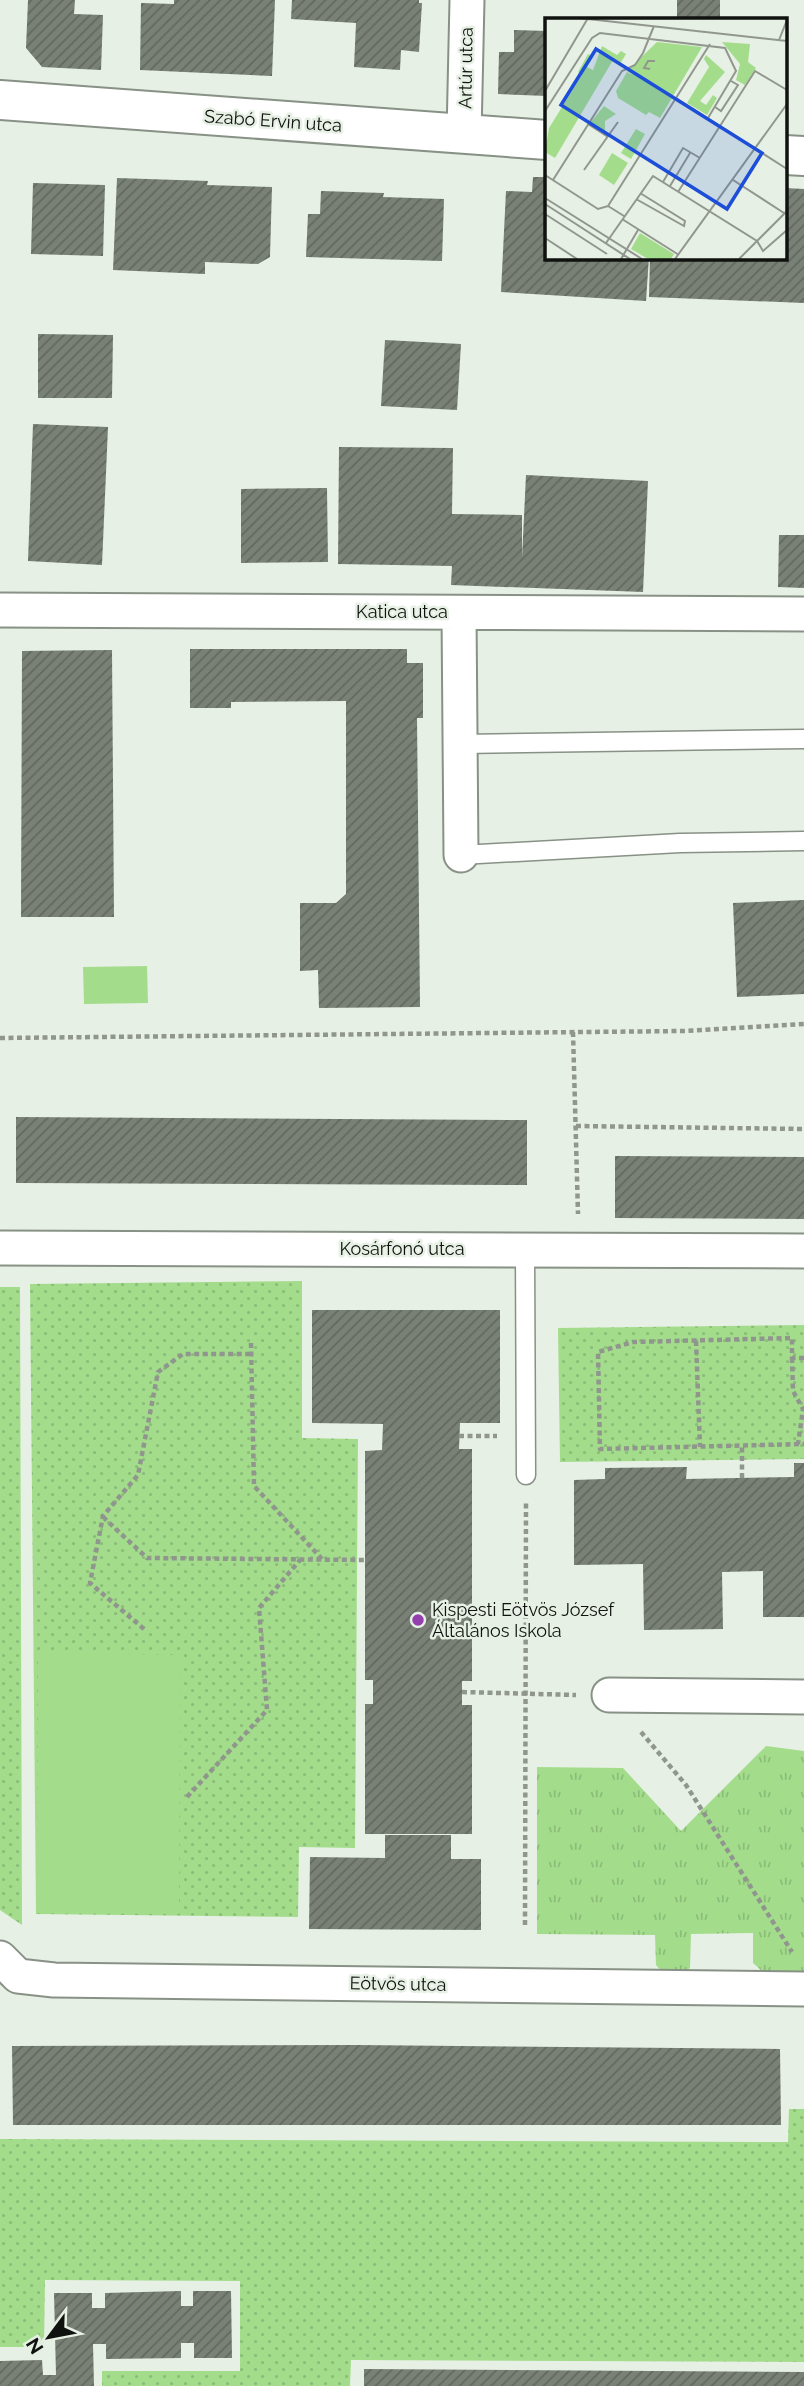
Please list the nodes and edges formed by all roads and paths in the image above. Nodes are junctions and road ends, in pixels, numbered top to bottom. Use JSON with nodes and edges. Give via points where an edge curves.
{"nodes":[{"id":1,"x":467,"y":0,"type":"edge"},
{"id":2,"x":0,"y":100,"type":"edge"},
{"id":3,"x":464,"y":135,"type":"junction"},
{"id":4,"x":545,"y":141,"type":"edge"},
{"id":5,"x":786,"y":155,"type":"edge"},
{"id":6,"x":804,"y":156,"type":"edge"},
{"id":7,"x":0,"y":611,"type":"edge"},
{"id":8,"x":459,"y":613,"type":"junction"},
{"id":9,"x":804,"y":614,"type":"edge"},
{"id":10,"x":804,"y":739,"type":"edge"},
{"id":11,"x":461,"y":744,"type":"junction"},
{"id":12,"x":804,"y":841,"type":"edge"},
{"id":13,"x":461,"y":855,"type":"joint"},
{"id":14,"x":804,"y":1024,"type":"edge"},
{"id":15,"x":573,"y":1032,"type":"junction"},
{"id":16,"x":0,"y":1038,"type":"edge"},
{"id":17,"x":576,"y":1126,"type":"junction"},
{"id":18,"x":804,"y":1129,"type":"edge"},
{"id":19,"x":0,"y":1248,"type":"edge"},
{"id":20,"x":579,"y":1249,"type":"junction"},
{"id":21,"x":525,"y":1250,"type":"junction"},
{"id":22,"x":804,"y":1251,"type":"edge"},
{"id":23,"x":696,"y":1340,"type":"junction"},
{"id":24,"x":251,"y":1343,"type":"dead end"},
{"id":25,"x":251,"y":1354,"type":"junction"},
{"id":26,"x":792,"y":1358,"type":"junction"},
{"id":27,"x":804,"y":1358,"type":"edge"},
{"id":28,"x":459,"y":1436,"type":"dead end"},
{"id":29,"x":526,"y":1436,"type":"junction"},
{"id":30,"x":801,"y":1444,"type":"edge"},
{"id":31,"x":742,"y":1446,"type":"junction"},
{"id":32,"x":700,"y":1447,"type":"junction"},
{"id":33,"x":526,"y":1475,"type":"joint"},
{"id":34,"x":742,"y":1478,"type":"dead end"},
{"id":35,"x":103,"y":1516,"type":"junction"},
{"id":36,"x":300,"y":1560,"type":"junction"},
{"id":37,"x":323,"y":1560,"type":"junction"},
{"id":38,"x":365,"y":1560,"type":"dead end"},
{"id":39,"x":144,"y":1629,"type":"dead end"},
{"id":40,"x":462,"y":1692,"type":"dead end"},
{"id":41,"x":525,"y":1694,"type":"junction"},
{"id":42,"x":609,"y":1695,"type":"junction"},
{"id":43,"x":804,"y":1696,"type":"edge"},
{"id":44,"x":187,"y":1797,"type":"dead end"},
{"id":45,"x":525,"y":1925,"type":"dead end"},
{"id":46,"x":0,"y":1958,"type":"edge"},
{"id":47,"x":800,"y":1974,"type":"edge"}],
"edges":[{"from":1,"to":3,"type":"street","name":"Artúr utca"},
{"from":2,"to":3,"type":"main road","name":"Szabó Ervin utca"},
{"from":3,"to":4,"type":"main road","name":"Szabó Ervin utca"},
{"from":5,"to":6,"type":"main road"},
{"from":7,"to":8,"type":"street","name":"Katica utca"},
{"from":8,"to":9,"type":"street","name":"Katica utca"},
{"from":8,"to":11,"type":"street"},
{"from":10,"to":11,"type":"lane"},
{"from":11,"to":13,"type":"street"},
{"from":12,"to":13,"type":"lane"},
{"from":14,"to":15,"type":"path"},
{"from":15,"to":16,"type":"path"},
{"from":15,"to":17,"type":"path"},
{"from":17,"to":18,"type":"path"},
{"from":17,"to":20,"type":"path"},
{"from":19,"to":21,"type":"street","name":"Kosárfonó utca"},
{"from":20,"to":21,"type":"street","name":"Kosárfonó utca"},
{"from":20,"to":22,"type":"street","name":"Kosárfonó utca"},
{"from":21,"to":29,"type":"lane"},
{"from":23,"to":26,"type":"path","via":[[792,1338]]},
{"from":23,"to":32,"type":"path"},
{"from":23,"to":32,"type":"path","via":[[633,1342],[598,1352],[600,1449]]},
{"from":24,"to":25,"type":"path"},
{"from":25,"to":35,"type":"path","via":[[183,1354],[158,1372],[138,1475]]},
{"from":25,"to":37,"type":"path","via":[[254,1486]]},
{"from":26,"to":27,"type":"path"},
{"from":26,"to":30,"type":"path","via":[[793,1391],[803,1409]]},
{"from":28,"to":29,"type":"path"},
{"from":29,"to":33,"type":"lane"},
{"from":30,"to":31,"type":"path"},
{"from":31,"to":32,"type":"path"},
{"from":31,"to":34,"type":"path"},
{"from":33,"to":41,"type":"path"},
{"from":35,"to":36,"type":"path","via":[[147,1558]]},
{"from":35,"to":39,"type":"path","via":[[90,1583]]},
{"from":36,"to":37,"type":"path"},
{"from":36,"to":44,"type":"path","via":[[259,1608],[267,1710]]},
{"from":37,"to":38,"type":"path"},
{"from":40,"to":41,"type":"path"},
{"from":41,"to":42,"type":"path"},
{"from":41,"to":45,"type":"path"},
{"from":42,"to":43,"type":"street"},
{"from":42,"to":47,"type":"path","via":[[686,1785]]},
{"from":46,"to":47,"type":"street","name":"Eötvös utca","via":[[18,1976],[54,1980]]}]}
